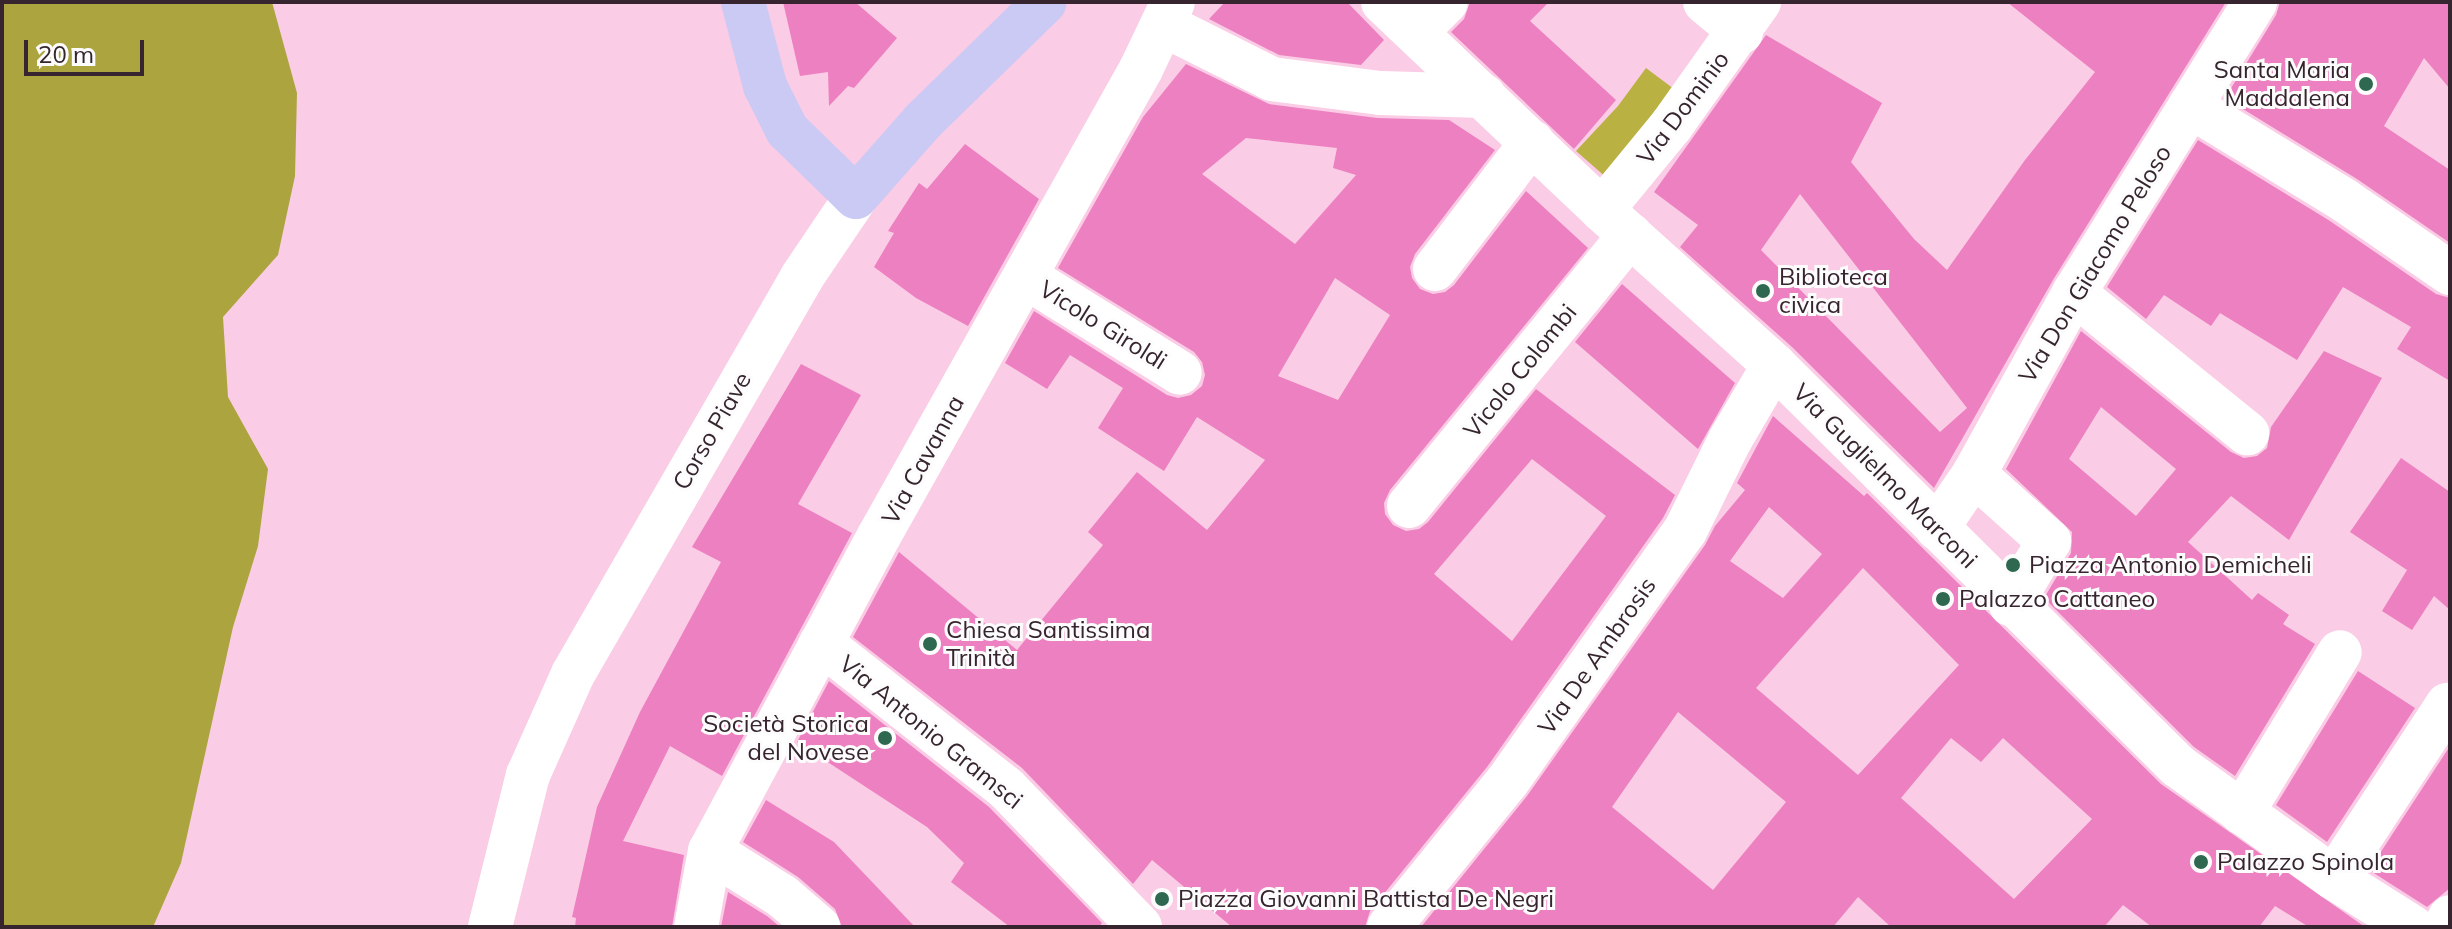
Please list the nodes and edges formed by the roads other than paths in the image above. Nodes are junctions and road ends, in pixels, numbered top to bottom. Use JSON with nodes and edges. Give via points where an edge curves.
{"nodes":[{"id":1,"x":743,"y":2,"type":"edge"},
{"id":2,"x":1045,"y":2,"type":"edge"},
{"id":3,"x":1383,"y":2,"type":"edge"},
{"id":4,"x":1705,"y":2,"type":"edge"},
{"id":5,"x":2255,"y":2,"type":"edge"},
{"id":6,"x":1168,"y":13,"type":"edge"},
{"id":7,"x":1431,"y":17,"type":"edge"},
{"id":8,"x":1750,"y":17,"type":"edge"},
{"id":9,"x":1484,"y":96,"type":"junction"},
{"id":10,"x":2190,"y":106,"type":"junction"},
{"id":11,"x":1532,"y":142,"type":"junction"},
{"id":12,"x":856,"y":197,"type":"junction"},
{"id":13,"x":1616,"y":223,"type":"junction"},
{"id":14,"x":1435,"y":269,"type":"dead end"},
{"id":15,"x":2450,"y":273,"type":"edge"},
{"id":16,"x":1026,"y":277,"type":"junction"},
{"id":17,"x":2074,"y":293,"type":"junction"},
{"id":18,"x":1774,"y":365,"type":"junction"},
{"id":19,"x":1180,"y":373,"type":"dead end"},
{"id":20,"x":2247,"y":433,"type":"dead end"},
{"id":21,"x":1974,"y":474,"type":"junction"},
{"id":22,"x":1409,"y":506,"type":"dead end"},
{"id":23,"x":1937,"y":528,"type":"junction"},
{"id":24,"x":2011,"y":604,"type":"junction"},
{"id":25,"x":821,"y":643,"type":"junction"},
{"id":26,"x":2340,"y":652,"type":"dead end"},
{"id":27,"x":2447,"y":705,"type":"dead end"},
{"id":28,"x":2242,"y":813,"type":"junction"},
{"id":29,"x":710,"y":851,"type":"junction"},
{"id":30,"x":2334,"y":878,"type":"junction"},
{"id":31,"x":2450,"y":917,"type":"edge"},
{"id":32,"x":490,"y":927,"type":"edge"},
{"id":33,"x":696,"y":927,"type":"edge"},
{"id":34,"x":818,"y":927,"type":"edge"},
{"id":35,"x":1140,"y":927,"type":"edge"},
{"id":36,"x":1389,"y":927,"type":"edge"},
{"id":37,"x":2412,"y":927,"type":"edge"},
{"id":38,"x":2445,"y":927,"type":"edge"}],
"edges":[{"from":1,"to":12,"type":"main road","via":[[765,86],[787,130]]},
{"from":2,"to":12,"type":"main road","name":"Corso Piave","via":[[923,121]]},
{"from":3,"to":7,"type":"street","name":"Via Guglielmo Marconi"},
{"from":4,"to":8,"type":"street"},
{"from":5,"to":10,"type":"street","name":"Via Don Giacomo Peloso"},
{"from":6,"to":9,"type":"street","via":[[1272,79],[1380,93]]},
{"from":6,"to":16,"type":"street","name":"Via Cavanna"},
{"from":7,"to":9,"type":"street","name":"Via Guglielmo Marconi"},
{"from":8,"to":13,"type":"street","name":"Via Dominio","via":[[1671,126]]},
{"from":9,"to":11,"type":"street","name":"Via Guglielmo Marconi"},
{"from":10,"to":15,"type":"street","via":[[2344,200]]},
{"from":10,"to":17,"type":"street","name":"Via Don Giacomo Peloso"},
{"from":11,"to":13,"type":"street","name":"Via Guglielmo Marconi"},
{"from":11,"to":14,"type":"street"},
{"from":12,"to":32,"type":"street","name":"Corso Piave","via":[[802,277],[573,674],[528,775]]},
{"from":13,"to":18,"type":"street","name":"Via Guglielmo Marconi"},
{"from":13,"to":22,"type":"street","name":"Vicolo Colombi"},
{"from":16,"to":19,"type":"street","name":"Vicolo Giroldi"},
{"from":16,"to":25,"type":"street","name":"Via Cavanna"},
{"from":17,"to":20,"type":"street"},
{"from":17,"to":21,"type":"street","name":"Via Don Giacomo Peloso"},
{"from":18,"to":23,"type":"street","name":"Via Guglielmo Marconi"},
{"from":18,"to":36,"type":"street","name":"Via De Ambrosis","via":[[1685,531],[1507,782]]},
{"from":21,"to":23,"type":"street","name":"Via Don Giacomo Peloso"},
{"from":21,"to":24,"type":"street","via":[[2049,541]]},
{"from":23,"to":24,"type":"street","name":"Via Guglielmo Marconi"},
{"from":24,"to":28,"type":"street","name":"Via Guglielmo Marconi","via":[[2178,766]]},
{"from":25,"to":29,"type":"street","name":"Via Cavanna"},
{"from":25,"to":35,"type":"street","name":"Via Antonio Gramsci","via":[[1006,788]]},
{"from":26,"to":28,"type":"street"},
{"from":27,"to":30,"type":"street"},
{"from":28,"to":30,"type":"street","name":"Via Guglielmo Marconi"},
{"from":29,"to":33,"type":"street","name":"Via Cavanna"},
{"from":29,"to":34,"type":"street","via":[[782,896]]},
{"from":30,"to":37,"type":"street","name":"Via Guglielmo Marconi"},
{"from":31,"to":38,"type":"street"}]}
